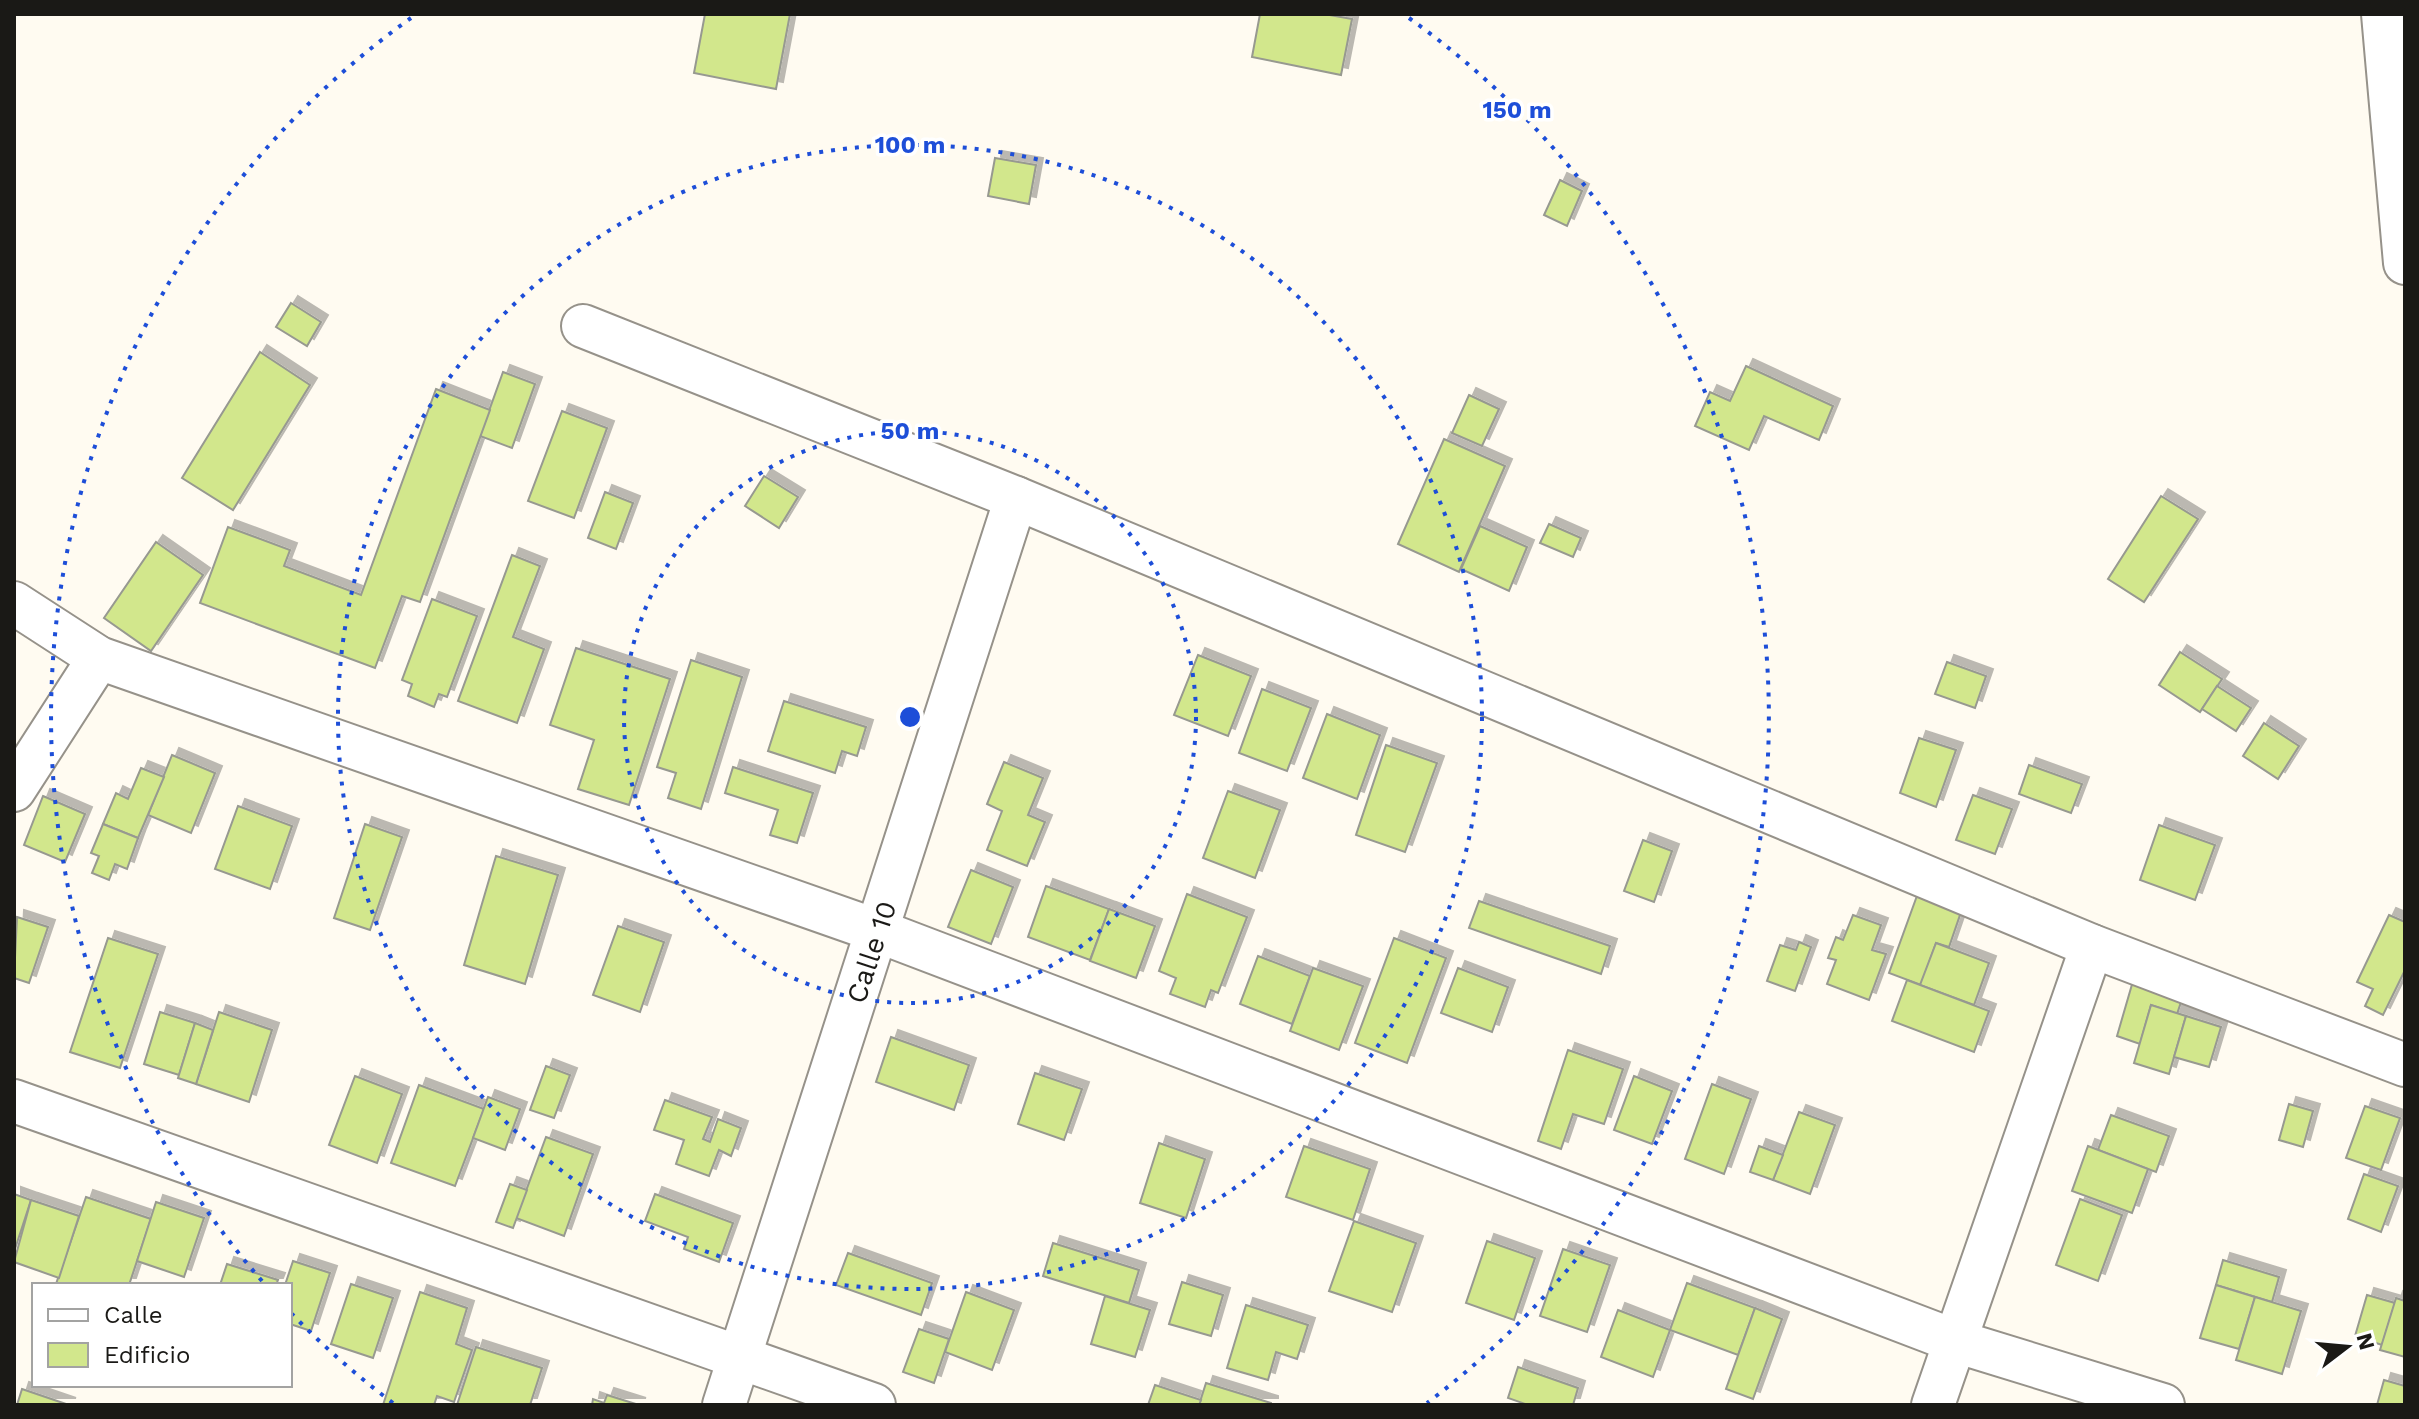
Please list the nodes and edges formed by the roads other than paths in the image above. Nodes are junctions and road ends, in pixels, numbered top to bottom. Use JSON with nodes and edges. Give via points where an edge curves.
{"nodes":[{"id":1,"x":2383,"y":14,"type":"edge"},
{"id":2,"x":2405,"y":263,"type":"edge"},
{"id":3,"x":583,"y":326,"type":"dead end"},
{"id":4,"x":1016,"y":498,"type":"junction"},
{"id":5,"x":14,"y":603,"type":"edge"},
{"id":6,"x":99,"y":658,"type":"junction"},
{"id":7,"x":14,"y":790,"type":"edge"},
{"id":8,"x":878,"y":931,"type":"junction"},
{"id":9,"x":2092,"y":946,"type":"junction"},
{"id":10,"x":2405,"y":1065,"type":"edge"},
{"id":11,"x":14,"y":1101,"type":"edge"},
{"id":12,"x":1955,"y":1341,"type":"junction"},
{"id":13,"x":741,"y":1357,"type":"junction"},
{"id":14,"x":724,"y":1405,"type":"edge"},
{"id":15,"x":874,"y":1405,"type":"edge"},
{"id":16,"x":1933,"y":1405,"type":"edge"},
{"id":17,"x":2163,"y":1405,"type":"edge"}],
"edges":[{"from":1,"to":2,"type":"street"},
{"from":3,"to":4,"type":"street"},
{"from":4,"to":8,"type":"street","name":"Calle 10"},
{"from":4,"to":9,"type":"street"},
{"from":5,"to":6,"type":"street"},
{"from":6,"to":7,"type":"street"},
{"from":6,"to":8,"type":"street"},
{"from":8,"to":12,"type":"street"},
{"from":8,"to":13,"type":"street","name":"Calle 10"},
{"from":9,"to":10,"type":"street"},
{"from":9,"to":12,"type":"street"},
{"from":11,"to":13,"type":"street"},
{"from":12,"to":16,"type":"street"},
{"from":12,"to":17,"type":"street"},
{"from":13,"to":14,"type":"street","name":"Calle 10"},
{"from":13,"to":15,"type":"street"}]}
